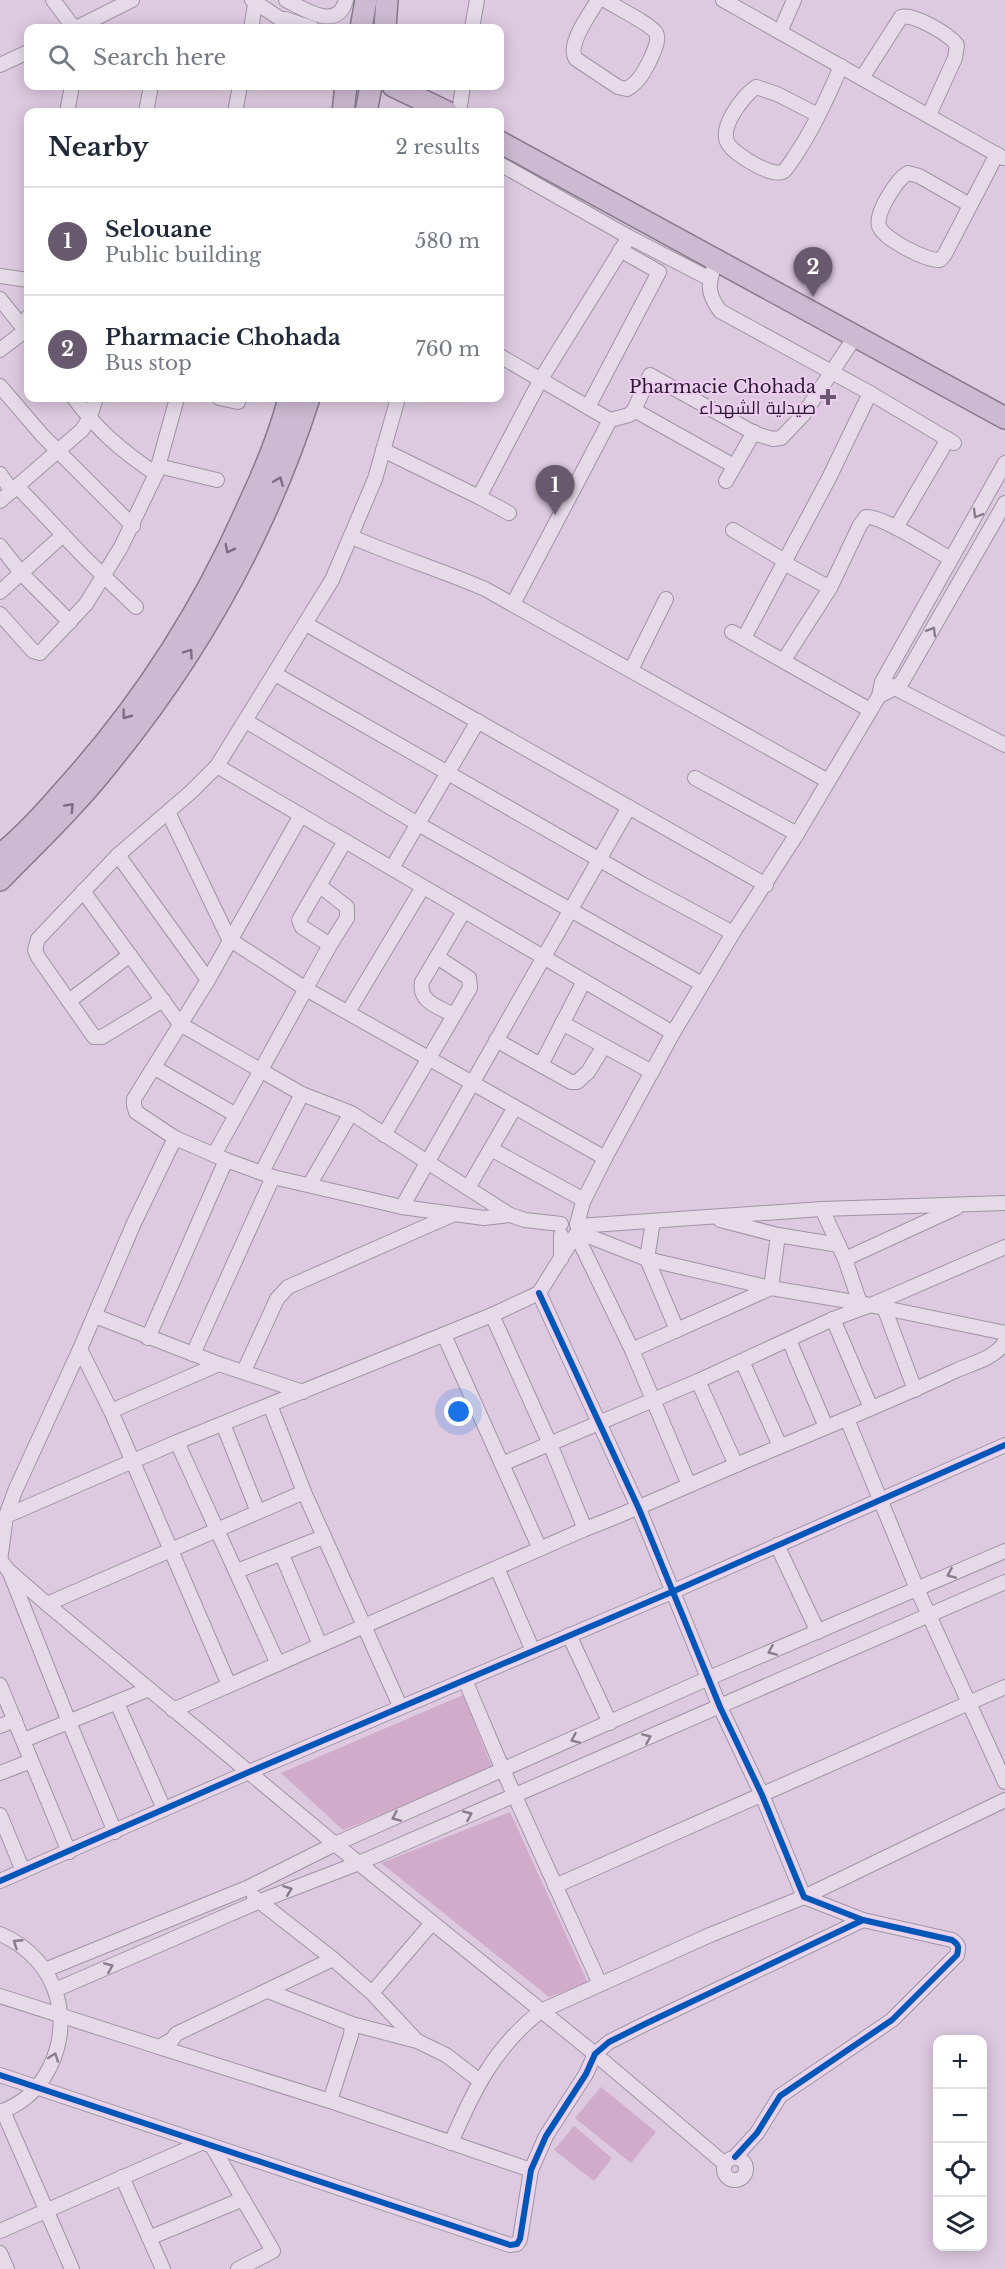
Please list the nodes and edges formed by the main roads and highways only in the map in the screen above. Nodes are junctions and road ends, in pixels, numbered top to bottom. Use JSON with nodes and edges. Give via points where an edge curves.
{"nodes":[{"id":1,"x":366,"y":0,"type":"edge"},
{"id":2,"x":387,"y":0,"type":"edge"},
{"id":3,"x":362,"y":24,"type":"edge"},
{"id":4,"x":385,"y":24,"type":"edge"},
{"id":5,"x":346,"y":90,"type":"edge"},
{"id":6,"x":368,"y":90,"type":"edge"},
{"id":7,"x":401,"y":90,"type":"edge"},
{"id":8,"x":424,"y":90,"type":"edge"},
{"id":9,"x":343,"y":108,"type":"edge"},
{"id":10,"x":366,"y":108,"type":"edge"},
{"id":11,"x":439,"y":108,"type":"edge"},
{"id":12,"x":443,"y":108,"type":"edge"},
{"id":13,"x":504,"y":144,"type":"edge"},
{"id":14,"x":288,"y":402,"type":"edge"},
{"id":15,"x":308,"y":402,"type":"edge"},
{"id":16,"x":1005,"y":418,"type":"edge"},
{"id":17,"x":0,"y":855,"type":"edge"},
{"id":18,"x":0,"y":880,"type":"edge"}],
"edges":[{"from":1,"to":3,"type":"highway"},
{"from":2,"to":4,"type":"highway"},
{"from":5,"to":9,"type":"highway"},
{"from":6,"to":10,"type":"highway"},
{"from":7,"to":11,"type":"highway"},
{"from":8,"to":12,"type":"highway"},
{"from":13,"to":16,"type":"highway","via":[[713,270],[855,336]]},
{"from":14,"to":17,"type":"highway","one_way":true,"via":[[259,484],[230,549],[163,664],[90,763],[21,838]]},
{"from":18,"to":15,"type":"highway","one_way":true,"via":[[108,765],[196,643],[251,544]]}]}
